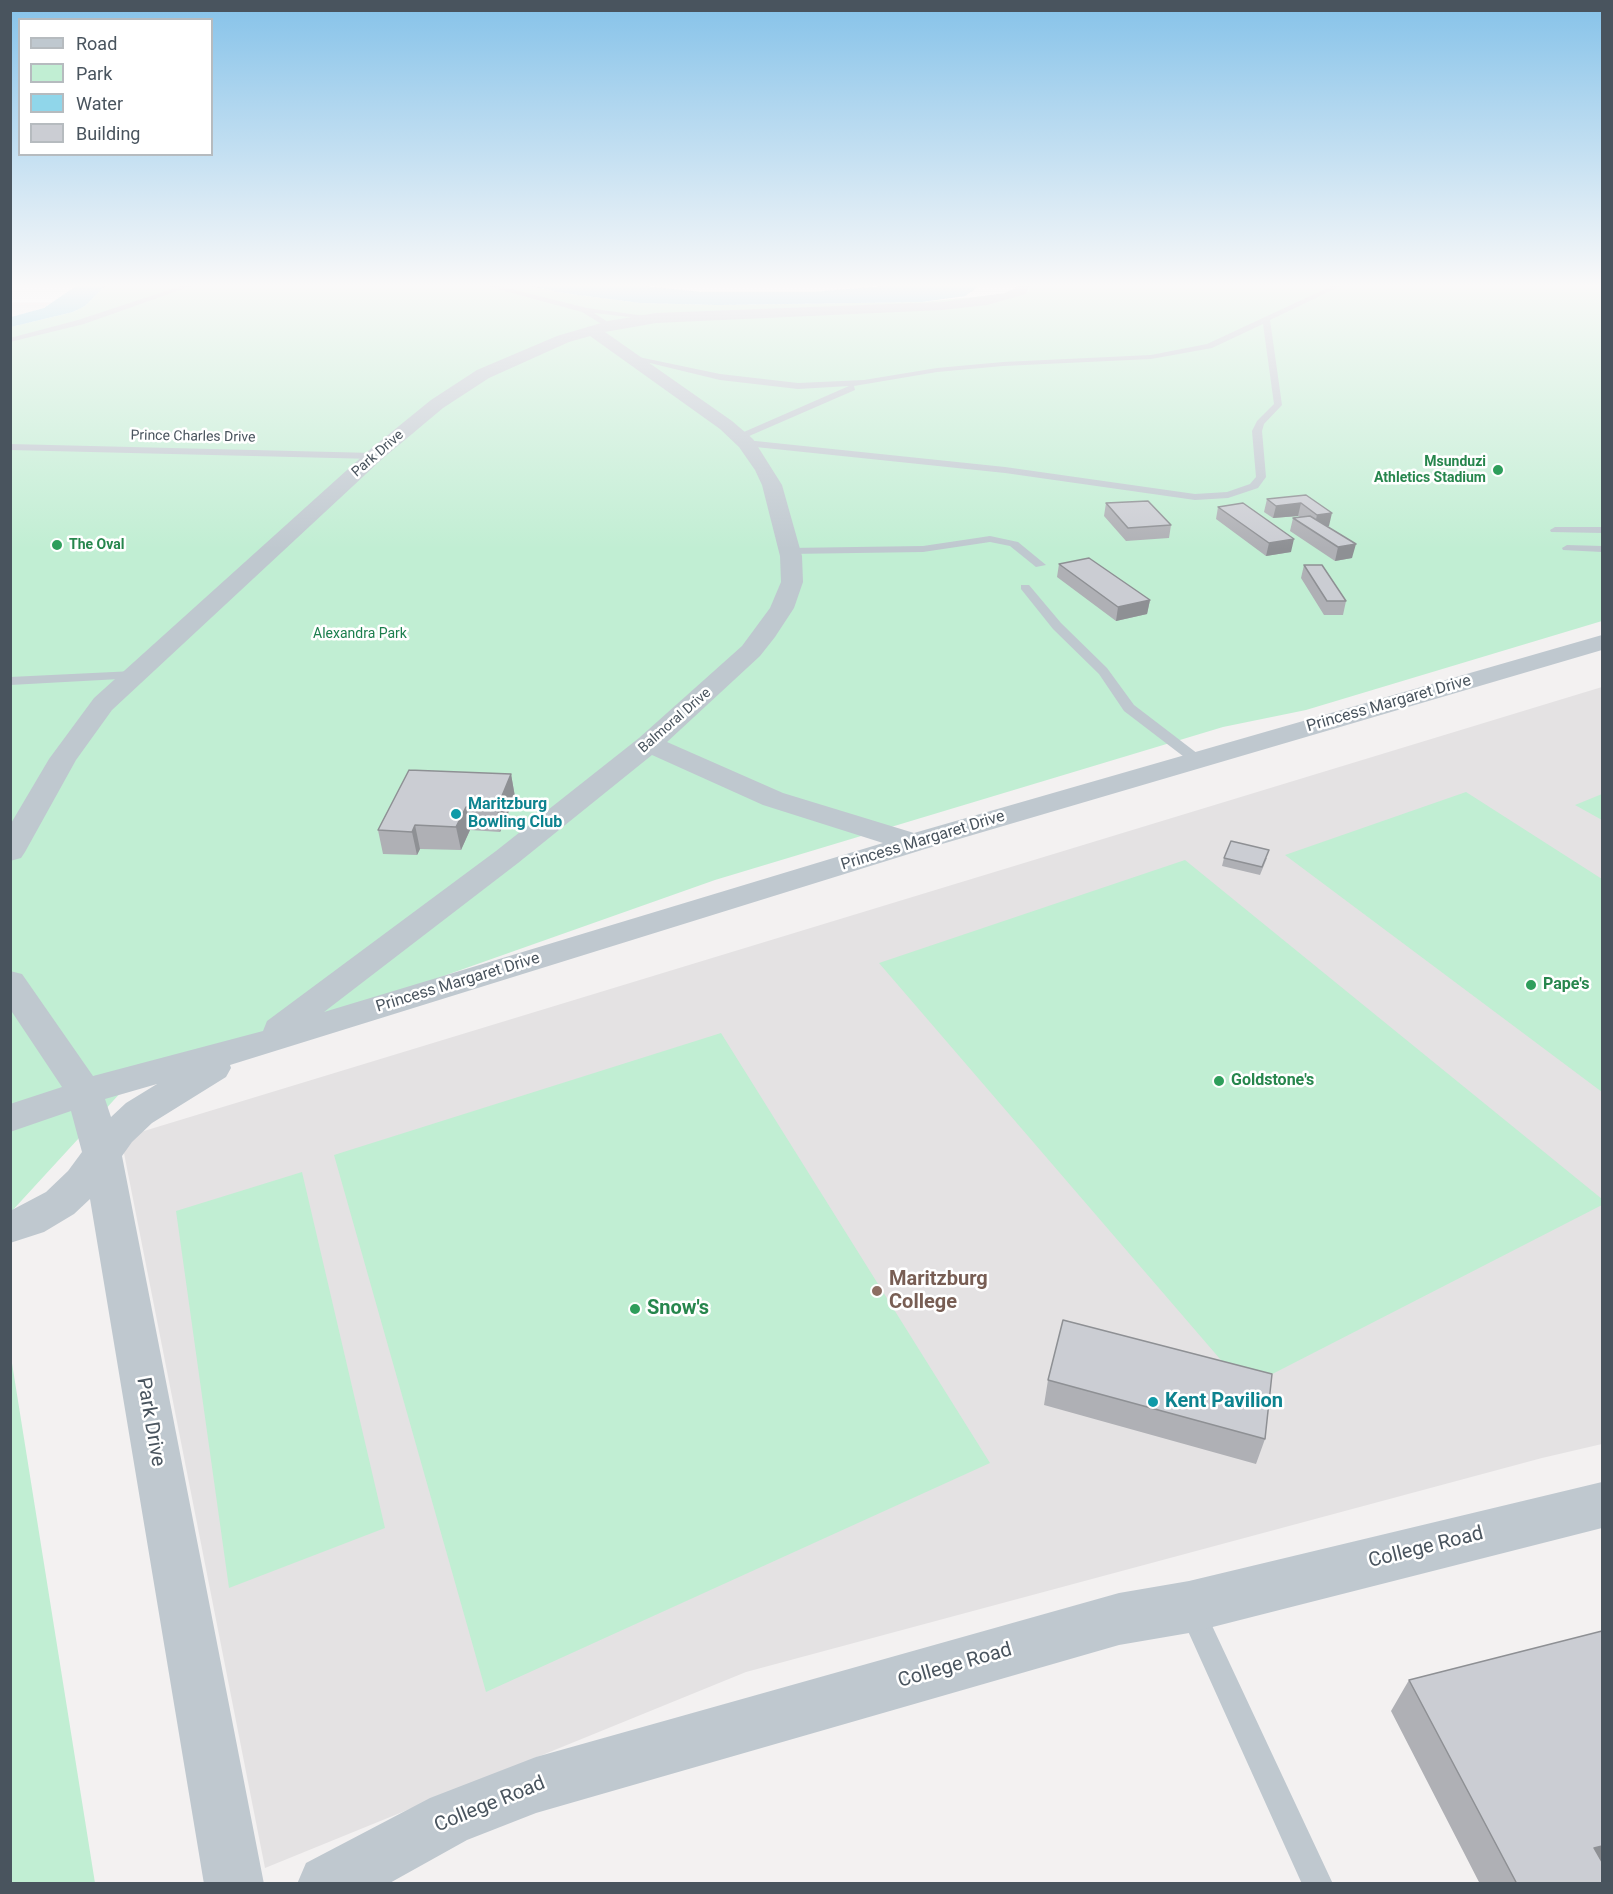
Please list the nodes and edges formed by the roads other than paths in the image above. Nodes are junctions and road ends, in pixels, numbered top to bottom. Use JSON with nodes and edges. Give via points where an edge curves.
{"nodes":[{"id":1,"x":486,"y":372,"type":"edge"},
{"id":2,"x":650,"y":372,"type":"edge"},
{"id":3,"x":701,"y":372,"type":"edge"},
{"id":4,"x":924,"y":372,"type":"edge"},
{"id":5,"x":1273,"y":372,"type":"edge"},
{"id":6,"x":864,"y":383,"type":"junction"},
{"id":7,"x":743,"y":440,"type":"junction"},
{"id":8,"x":10,"y":447,"type":"edge"},
{"id":9,"x":374,"y":456,"type":"junction"},
{"id":10,"x":1555,"y":530,"type":"dead end"},
{"id":11,"x":1602,"y":530,"type":"edge"},
{"id":12,"x":1567,"y":548,"type":"dead end"},
{"id":13,"x":1602,"y":549,"type":"edge"},
{"id":14,"x":789,"y":551,"type":"junction"},
{"id":15,"x":1041,"y":565,"type":"dead end"},
{"id":16,"x":1024,"y":587,"type":"dead end"},
{"id":17,"x":1602,"y":642,"type":"edge"},
{"id":18,"x":134,"y":675,"type":"junction"},
{"id":19,"x":10,"y":681,"type":"edge"},
{"id":20,"x":649,"y":744,"type":"junction"},
{"id":21,"x":1197,"y":760,"type":"junction"},
{"id":22,"x":914,"y":843,"type":"junction"},
{"id":23,"x":10,"y":852,"type":"edge"},
{"id":24,"x":10,"y":982,"type":"edge"},
{"id":25,"x":253,"y":1046,"type":"junction"},
{"id":26,"x":85,"y":1093,"type":"junction"},
{"id":27,"x":10,"y":1118,"type":"edge"},
{"id":28,"x":102,"y":1154,"type":"junction"},
{"id":29,"x":10,"y":1227,"type":"edge"},
{"id":30,"x":1602,"y":1505,"type":"edge"},
{"id":31,"x":1189,"y":1606,"type":"junction"},
{"id":32,"x":234,"y":1884,"type":"edge"},
{"id":33,"x":327,"y":1884,"type":"edge"},
{"id":34,"x":1318,"y":1884,"type":"edge"}],
"edges":[{"from":1,"to":9,"type":"street","name":"Park Drive","via":[[437,404]]},
{"from":2,"to":7,"type":"street","name":"Balmoral Drive"},
{"from":3,"to":6,"type":"lane","via":[[798,386]]},
{"from":4,"to":6,"type":"lane"},
{"from":5,"to":7,"type":"lane","via":[[1278,405],[1257,431],[1261,477],[1254,486],[1228,495],[1195,497],[1005,470]]},
{"from":6,"to":7,"type":"lane"},
{"from":7,"to":14,"type":"street","name":"Balmoral Drive","via":[[772,485]]},
{"from":8,"to":9,"type":"lane","name":"Prince Charles Drive"},
{"from":9,"to":18,"type":"street","name":"Park Drive"},
{"from":10,"to":11,"type":"lane"},
{"from":12,"to":13,"type":"lane"},
{"from":14,"to":15,"type":"lane","via":[[923,549],[997,539],[1014,543]]},
{"from":14,"to":20,"type":"street","name":"Balmoral Drive","via":[[792,582],[782,609],[767,632],[730,672]]},
{"from":16,"to":21,"type":"lane","via":[[1103,672],[1129,708]]},
{"from":17,"to":21,"type":"street","name":"Princess Margaret Drive"},
{"from":18,"to":19,"type":"lane"},
{"from":18,"to":23,"type":"street","name":"Park Drive","via":[[83,729]]},
{"from":20,"to":22,"type":"street","via":[[773,799]]},
{"from":20,"to":25,"type":"street","name":"Balmoral Drive","via":[[507,857]]},
{"from":21,"to":22,"type":"street","name":"Princess Margaret Drive"},
{"from":22,"to":25,"type":"street","name":"Princess Margaret Drive"},
{"from":24,"to":26,"type":"street","name":"Park Drive"},
{"from":25,"to":26,"type":"street","name":"Princess Margaret Drive"},
{"from":25,"to":28,"type":"street","name":"Princess Margaret Drive","via":[[139,1113]]},
{"from":26,"to":27,"type":"street","name":"Princess Margaret Drive"},
{"from":26,"to":28,"type":"street","name":"Park Drive"},
{"from":28,"to":29,"type":"street","name":"Princess Margaret Drive","via":[[82,1182],[60,1203],[30,1221]]},
{"from":28,"to":32,"type":"street","name":"Park Drive"},
{"from":30,"to":31,"type":"street","name":"College Road"},
{"from":31,"to":33,"type":"street","name":"College Road","via":[[1119,1619],[536,1785],[450,1818]]},
{"from":31,"to":34,"type":"lane"}]}
